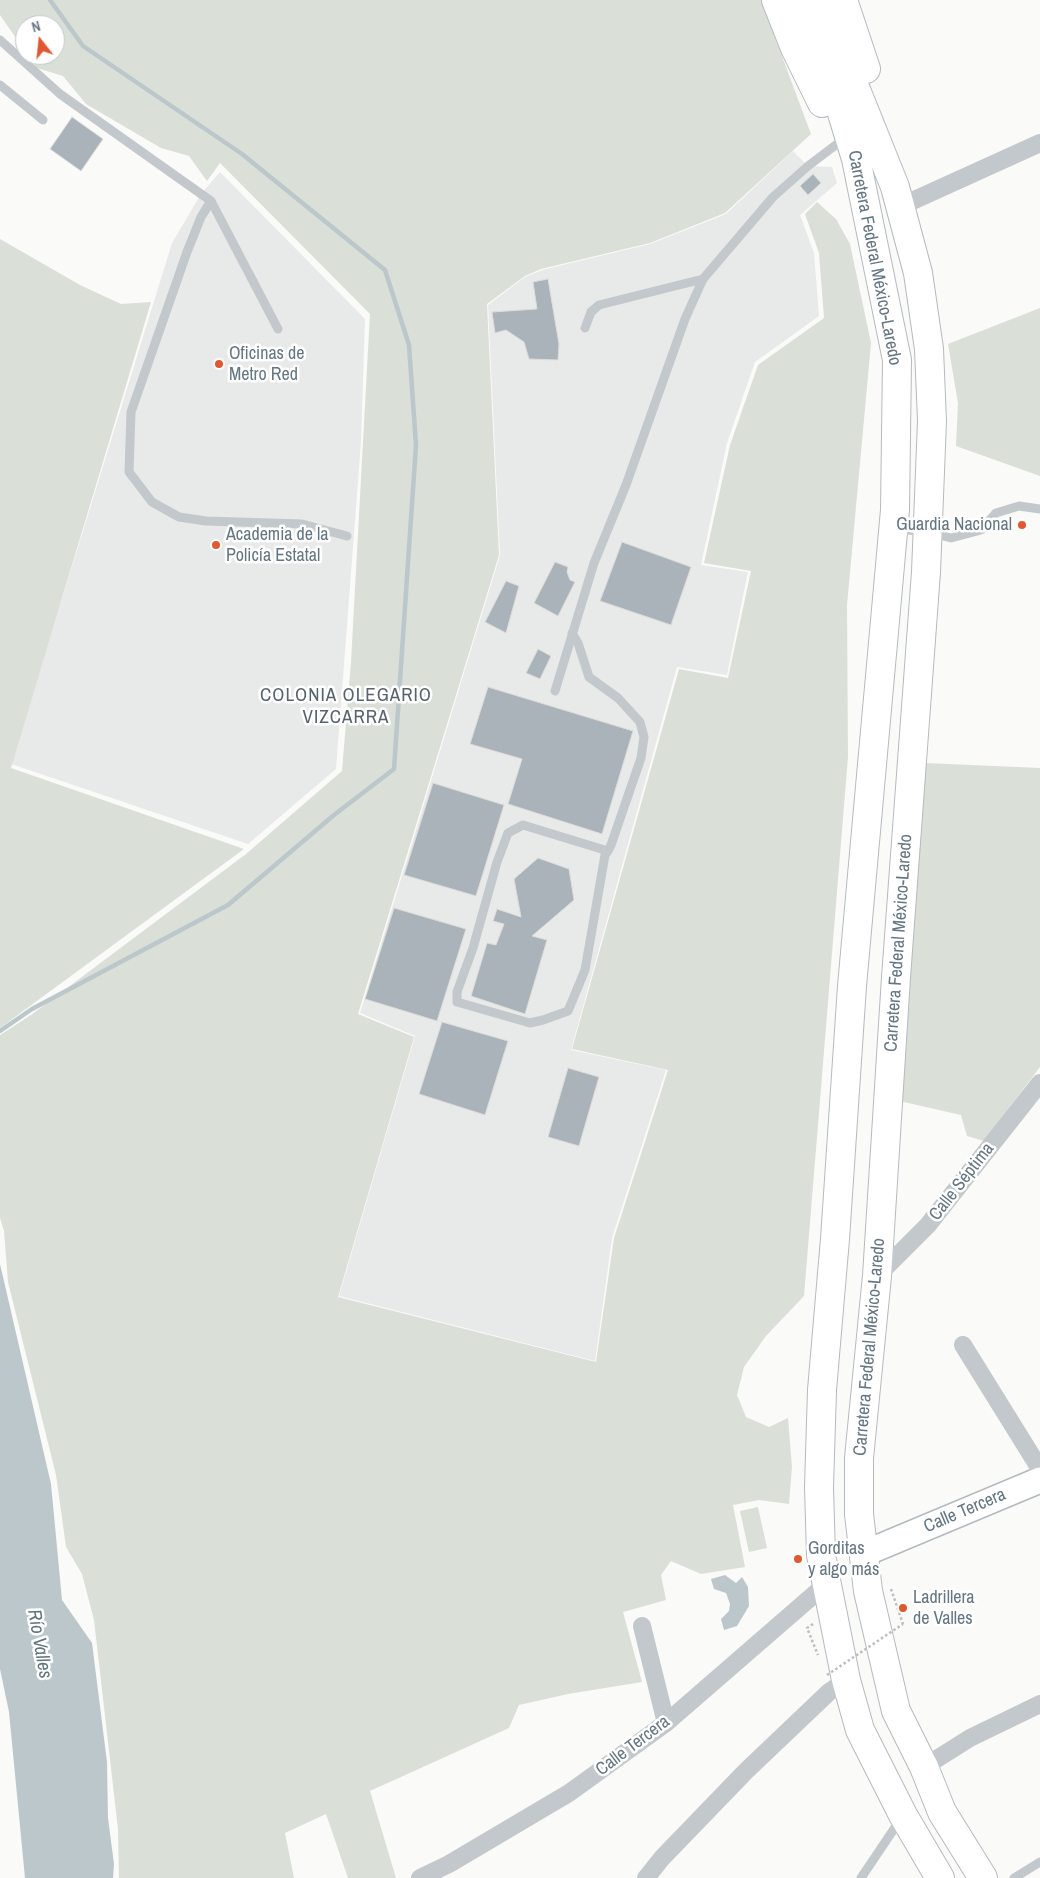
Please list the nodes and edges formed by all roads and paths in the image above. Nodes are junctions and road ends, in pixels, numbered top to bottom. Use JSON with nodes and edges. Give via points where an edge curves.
{"nodes":[{"id":1,"x":776,"y":0,"type":"edge"},
{"id":2,"x":800,"y":0,"type":"edge"},
{"id":3,"x":820,"y":0,"type":"edge"},
{"id":4,"x":843,"y":0,"type":"edge"},
{"id":5,"x":0,"y":40,"type":"edge"},
{"id":6,"x":0,"y":84,"type":"edge"},
{"id":7,"x":43,"y":120,"type":"dead end"},
{"id":8,"x":841,"y":141,"type":"junction"},
{"id":9,"x":1040,"y":143,"type":"edge"},
{"id":10,"x":897,"y":197,"type":"junction"},
{"id":11,"x":866,"y":199,"type":"junction"},
{"id":12,"x":211,"y":201,"type":"junction"},
{"id":13,"x":703,"y":280,"type":"junction"},
{"id":14,"x":585,"y":328,"type":"dead end"},
{"id":15,"x":278,"y":329,"type":"dead end"},
{"id":16,"x":1040,"y":509,"type":"edge"},
{"id":17,"x":893,"y":529,"type":"junction"},
{"id":18,"x":928,"y":532,"type":"junction"},
{"id":19,"x":347,"y":536,"type":"dead end"},
{"id":20,"x":572,"y":633,"type":"junction"},
{"id":21,"x":554,"y":690,"type":"dead end"},
{"id":22,"x":608,"y":851,"type":"junction"},
{"id":23,"x":1040,"y":1083,"type":"edge"},
{"id":24,"x":877,"y":1276,"type":"junction"},
{"id":25,"x":963,"y":1345,"type":"dead end"},
{"id":26,"x":1040,"y":1469,"type":"edge"},
{"id":27,"x":1040,"y":1480,"type":"edge"},
{"id":28,"x":863,"y":1554,"type":"junction"},
{"id":29,"x":825,"y":1585,"type":"junction"},
{"id":30,"x":890,"y":1587,"type":"dead end"},
{"id":31,"x":642,"y":1626,"type":"dead end"},
{"id":32,"x":807,"y":1628,"type":"dead end"},
{"id":33,"x":820,"y":1659,"type":"dead end"},
{"id":34,"x":832,"y":1674,"type":"junction"},
{"id":35,"x":1040,"y":1704,"type":"edge"},
{"id":36,"x":666,"y":1723,"type":"junction"},
{"id":37,"x":924,"y":1767,"type":"junction"},
{"id":38,"x":903,"y":1815,"type":"junction"},
{"id":39,"x":1040,"y":1862,"type":"edge"},
{"id":40,"x":420,"y":1878,"type":"edge"},
{"id":41,"x":646,"y":1878,"type":"edge"},
{"id":42,"x":861,"y":1878,"type":"edge"},
{"id":43,"x":940,"y":1878,"type":"edge"},
{"id":44,"x":983,"y":1878,"type":"edge"},
{"id":45,"x":1014,"y":1878,"type":"edge"}],
"edges":[{"from":1,"to":8,"type":"main road"},
{"from":2,"to":11,"type":"main road","name":"Carretera Federal México-Laredo","via":[[837,97]]},
{"from":3,"to":10,"type":"main road","name":"Carretera Federal México-Laredo"},
{"from":4,"to":10,"type":"main road","via":[[883,121]]},
{"from":5,"to":12,"type":"lane","via":[[60,94]]},
{"from":6,"to":7,"type":"lane"},
{"from":8,"to":11,"type":"main road"},
{"from":8,"to":13,"type":"lane","via":[[773,197]]},
{"from":9,"to":10,"type":"street"},
{"from":10,"to":18,"type":"main road","name":"Carretera Federal México-Laredo","via":[[918,273],[929,349],[932,421]]},
{"from":11,"to":17,"type":"main road","name":"Carretera Federal México-Laredo","via":[[896,360]]},
{"from":12,"to":15,"type":"lane"},
{"from":12,"to":19,"type":"lane","via":[[187,252],[131,412],[129,472],[152,502],[179,517],[302,524]]},
{"from":13,"to":14,"type":"lane","via":[[599,305],[591,312]]},
{"from":13,"to":20,"type":"lane","via":[[685,318],[626,485],[594,563]]},
{"from":16,"to":18,"type":"lane","via":[[1019,506],[996,512],[982,530],[951,538]]},
{"from":17,"to":18,"type":"lane"},
{"from":17,"to":29,"type":"main road","name":"Carretera Federal México-Laredo","via":[[852,986],[822,1390],[820,1496]]},
{"from":18,"to":24,"type":"main road","name":"Carretera Federal México-Laredo"},
{"from":20,"to":21,"type":"lane"},
{"from":20,"to":22,"type":"lane","via":[[588,677],[618,698],[640,722],[644,737],[641,758]]},
{"from":22,"to":22,"type":"lane","via":[[585,970],[568,1011],[530,1023],[457,1002],[457,992],[508,833],[523,825]]},
{"from":23,"to":24,"type":"street","name":"Calle Séptima","via":[[928,1225]]},
{"from":24,"to":28,"type":"main road","name":"Carretera Federal México-Laredo","via":[[859,1458]]},
{"from":25,"to":26,"type":"street"},
{"from":27,"to":28,"type":"street","name":"Calle Tercera"},
{"from":28,"to":37,"type":"main road","name":"Carretera Federal México-Laredo","via":[[877,1634],[896,1711]]},
{"from":29,"to":34,"type":"main road","name":"Carretera Federal México-Laredo"},
{"from":29,"to":36,"type":"street","name":"Calle Tercera"},
{"from":30,"to":34,"type":"path","bridge":true,"via":[[903,1624]]},
{"from":31,"to":36,"type":"street"},
{"from":32,"to":33,"type":"path"},
{"from":34,"to":38,"type":"main road","name":"Carretera Federal México-Laredo"},
{"from":34,"to":41,"type":"street","via":[[829,1692],[746,1771]]},
{"from":35,"to":37,"type":"street","via":[[970,1738]]},
{"from":36,"to":40,"type":"street","name":"Calle Tercera","via":[[569,1793]]},
{"from":37,"to":44,"type":"main road","name":"Carretera Federal México-Laredo","via":[[942,1812]]},
{"from":38,"to":42,"type":"lane"},
{"from":38,"to":43,"type":"main road","name":"Carretera Federal México-Laredo"},
{"from":39,"to":45,"type":"lane"}]}
